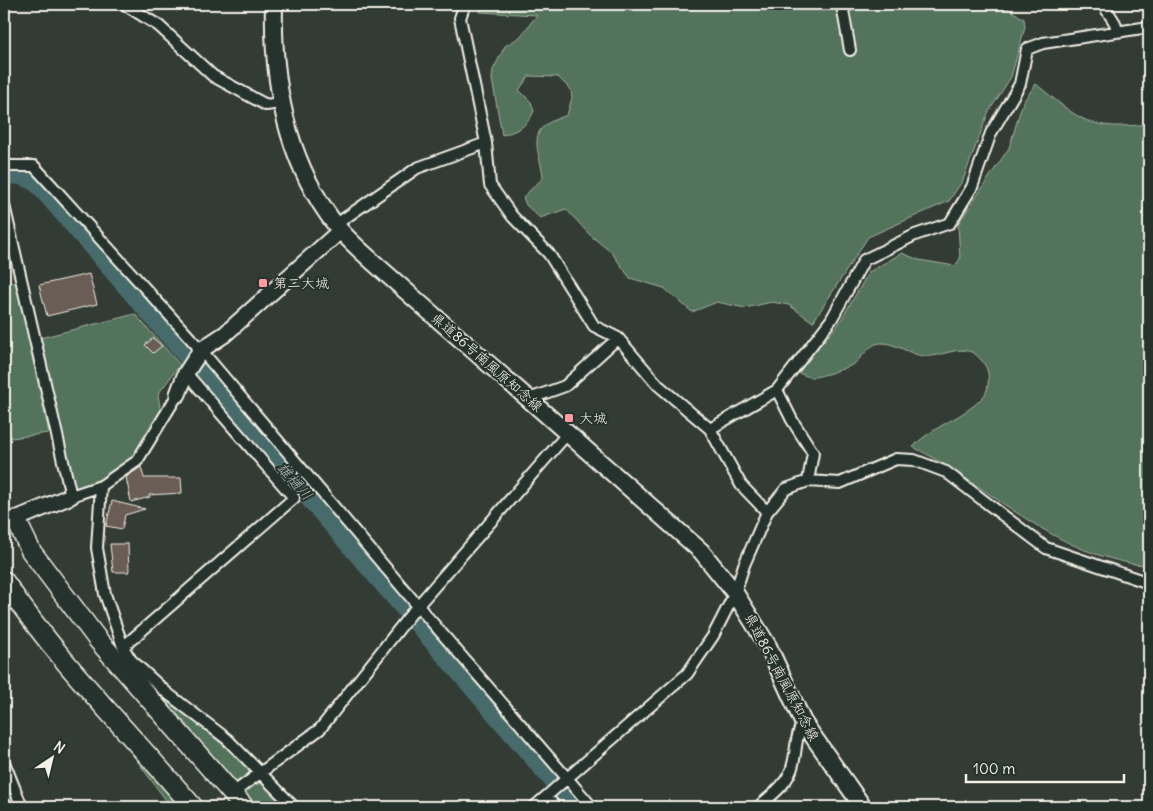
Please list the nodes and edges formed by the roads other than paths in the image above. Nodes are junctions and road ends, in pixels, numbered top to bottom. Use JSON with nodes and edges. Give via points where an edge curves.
{"nodes":[{"id":1,"x":124,"y":4,"type":"edge"},
{"id":2,"x":274,"y":4,"type":"edge"},
{"id":3,"x":465,"y":4,"type":"edge"},
{"id":4,"x":848,"y":4,"type":"edge"},
{"id":5,"x":1102,"y":4,"type":"edge"},
{"id":6,"x":1149,"y":27,"type":"edge"},
{"id":7,"x":1117,"y":31,"type":"junction"},
{"id":8,"x":850,"y":50,"type":"dead end"},
{"id":9,"x":280,"y":103,"type":"junction"},
{"id":10,"x":486,"y":143,"type":"junction"},
{"id":11,"x":4,"y":166,"type":"edge"},
{"id":12,"x":4,"y":204,"type":"edge"},
{"id":13,"x":338,"y":228,"type":"junction"},
{"id":14,"x":618,"y":338,"type":"junction"},
{"id":15,"x":199,"y":353,"type":"junction"},
{"id":16,"x":187,"y":371,"type":"junction"},
{"id":17,"x":778,"y":390,"type":"junction"},
{"id":18,"x":178,"y":394,"type":"joint"},
{"id":19,"x":529,"y":399,"type":"junction"},
{"id":20,"x":710,"y":429,"type":"junction"},
{"id":21,"x":568,"y":433,"type":"junction"},
{"id":22,"x":808,"y":481,"type":"junction"},
{"id":23,"x":100,"y":486,"type":"junction"},
{"id":24,"x":71,"y":496,"type":"junction"},
{"id":25,"x":767,"y":512,"type":"junction"},
{"id":26,"x":10,"y":522,"type":"edge"},
{"id":27,"x":4,"y":581,"type":"edge"},
{"id":28,"x":1149,"y":583,"type":"edge"},
{"id":29,"x":735,"y":593,"type":"junction"},
{"id":30,"x":416,"y":608,"type":"junction"},
{"id":31,"x":123,"y":647,"type":"junction"},
{"id":32,"x":803,"y":722,"type":"junction"},
{"id":33,"x":4,"y":762,"type":"edge"},
{"id":34,"x":259,"y":773,"type":"junction"},
{"id":35,"x":567,"y":778,"type":"junction"},
{"id":36,"x":546,"y":797,"type":"junction"},
{"id":37,"x":241,"y":799,"type":"edge"},
{"id":38,"x":22,"y":807,"type":"edge"},
{"id":39,"x":193,"y":807,"type":"edge"},
{"id":40,"x":294,"y":807,"type":"edge"},
{"id":41,"x":534,"y":807,"type":"edge"},
{"id":42,"x":556,"y":807,"type":"edge"},
{"id":43,"x":592,"y":807,"type":"edge"},
{"id":44,"x":758,"y":807,"type":"edge"},
{"id":45,"x":863,"y":807,"type":"edge"}],
"edges":[{"from":1,"to":9,"type":"street","via":[[159,26],[214,76],[266,105]]},
{"from":2,"to":9,"type":"main road","name":"県道86号南風原知念線","via":[[274,54]]},
{"from":3,"to":10,"type":"street","via":[[460,18]]},
{"from":4,"to":8,"type":"street","via":[[843,11]]},
{"from":5,"to":7,"type":"street"},
{"from":6,"to":7,"type":"street"},
{"from":7,"to":17,"type":"street","via":[[1043,43],[1027,49],[1020,84],[991,133],[972,187],[950,223],[915,235],[864,260],[831,320]]},
{"from":9,"to":13,"type":"main road","name":"県道86号南風原知念線","via":[[301,168]]},
{"from":10,"to":13,"type":"street","via":[[417,168]]},
{"from":10,"to":14,"type":"street","via":[[490,185],[512,216],[549,254],[594,326]]},
{"from":11,"to":15,"type":"street","via":[[34,166]]},
{"from":12,"to":24,"type":"street"},
{"from":13,"to":15,"type":"street","via":[[225,334]]},
{"from":13,"to":19,"type":"main road","name":"県道86号南風原知念線"},
{"from":14,"to":19,"type":"street","via":[[565,386]]},
{"from":14,"to":20,"type":"street","via":[[658,386]]},
{"from":15,"to":16,"type":"street"},
{"from":15,"to":30,"type":"street"},
{"from":16,"to":18,"type":"street"},
{"from":16,"to":31,"type":"street","via":[[294,498]]},
{"from":17,"to":20,"type":"street"},
{"from":17,"to":22,"type":"street","via":[[813,453]]},
{"from":18,"to":23,"type":"street","via":[[137,461]]},
{"from":19,"to":21,"type":"main road","name":"県道86号南風原知念線"},
{"from":20,"to":25,"type":"street","via":[[741,485]]},
{"from":21,"to":29,"type":"main road","name":"県道86号南風原知念線","via":[[701,551]]},
{"from":21,"to":30,"type":"street"},
{"from":22,"to":25,"type":"street","via":[[786,489]]},
{"from":22,"to":28,"type":"street","via":[[840,483],[896,459],[914,460],[946,472],[1046,548]]},
{"from":23,"to":24,"type":"street"},
{"from":23,"to":31,"type":"street","via":[[98,548],[104,594]]},
{"from":24,"to":26,"type":"street"},
{"from":25,"to":29,"type":"street"},
{"from":26,"to":37,"type":"highway","via":[[98,640]]},
{"from":27,"to":39,"type":"highway","via":[[80,679]]},
{"from":29,"to":32,"type":"main road","name":"県道86号南風原知念線","via":[[768,646]]},
{"from":29,"to":35,"type":"street","via":[[713,636],[687,674]]},
{"from":30,"to":34,"type":"street","via":[[320,729]]},
{"from":30,"to":35,"type":"street"},
{"from":31,"to":34,"type":"street","via":[[131,660],[167,693],[227,739]]},
{"from":32,"to":44,"type":"street","via":[[796,733],[793,766],[783,785]]},
{"from":32,"to":45,"type":"main road","name":"県道86号南風原知念線"},
{"from":33,"to":38,"type":"street"},
{"from":34,"to":37,"type":"street"},
{"from":34,"to":40,"type":"street"},
{"from":35,"to":36,"type":"street"},
{"from":35,"to":43,"type":"street"},
{"from":36,"to":41,"type":"street"},
{"from":36,"to":42,"type":"street"}]}
